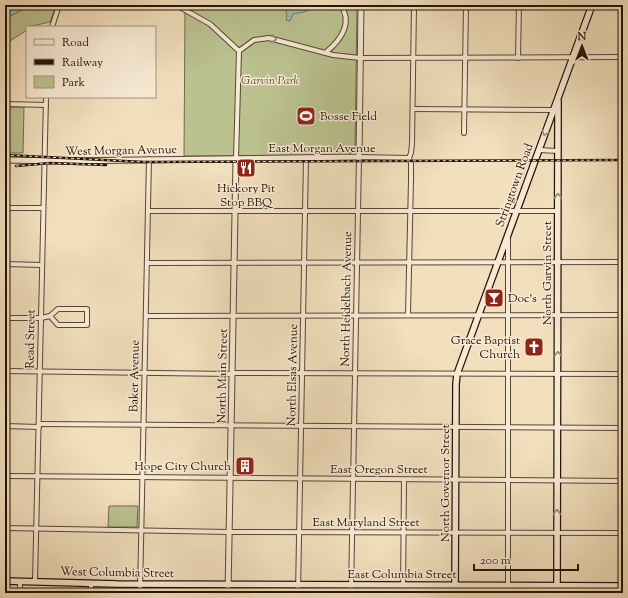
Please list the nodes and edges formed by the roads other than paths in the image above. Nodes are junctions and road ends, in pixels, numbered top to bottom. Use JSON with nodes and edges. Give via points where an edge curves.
{"nodes":[{"id":1,"x":59,"y":5,"type":"edge"},
{"id":2,"x":176,"y":5,"type":"edge"},
{"id":3,"x":341,"y":5,"type":"edge"},
{"id":4,"x":347,"y":5,"type":"edge"},
{"id":5,"x":361,"y":5,"type":"edge"},
{"id":6,"x":414,"y":5,"type":"edge"},
{"id":7,"x":466,"y":5,"type":"edge"},
{"id":8,"x":519,"y":5,"type":"edge"},
{"id":9,"x":592,"y":5,"type":"edge"},
{"id":10,"x":344,"y":10,"type":"junction"},
{"id":11,"x":52,"y":26,"type":"edge"},
{"id":12,"x":239,"y":51,"type":"junction"},
{"id":13,"x":325,"y":53,"type":"junction"},
{"id":14,"x":573,"y":57,"type":"junction"},
{"id":15,"x":623,"y":57,"type":"edge"},
{"id":16,"x":360,"y":58,"type":"junction"},
{"id":17,"x":413,"y":58,"type":"junction"},
{"id":18,"x":465,"y":58,"type":"junction"},
{"id":19,"x":518,"y":58,"type":"junction"},
{"id":20,"x":558,"y":96,"type":"junction"},
{"id":21,"x":46,"y":98,"type":"edge"},
{"id":22,"x":5,"y":104,"type":"edge"},
{"id":23,"x":46,"y":105,"type":"junction"},
{"id":24,"x":413,"y":109,"type":"junction"},
{"id":25,"x":464,"y":110,"type":"junction"},
{"id":26,"x":553,"y":110,"type":"junction"},
{"id":27,"x":464,"y":133,"type":"dead end"},
{"id":28,"x":539,"y":150,"type":"junction"},
{"id":29,"x":558,"y":151,"type":"junction"},
{"id":30,"x":359,"y":157,"type":"junction"},
{"id":31,"x":306,"y":158,"type":"junction"},
{"id":32,"x":409,"y":158,"type":"junction"},
{"id":33,"x":149,"y":159,"type":"junction"},
{"id":34,"x":236,"y":159,"type":"junction"},
{"id":35,"x":5,"y":160,"type":"edge"},
{"id":36,"x":44,"y":160,"type":"junction"},
{"id":37,"x":5,"y":208,"type":"edge"},
{"id":38,"x":43,"y":208,"type":"junction"},
{"id":39,"x":236,"y":210,"type":"junction"},
{"id":40,"x":306,"y":210,"type":"junction"},
{"id":41,"x":358,"y":210,"type":"junction"},
{"id":42,"x":148,"y":211,"type":"junction"},
{"id":43,"x":410,"y":211,"type":"junction"},
{"id":44,"x":516,"y":211,"type":"junction"},
{"id":45,"x":558,"y":211,"type":"junction"},
{"id":46,"x":508,"y":234,"type":"junction"},
{"id":47,"x":497,"y":262,"type":"junction"},
{"id":48,"x":508,"y":262,"type":"junction"},
{"id":49,"x":558,"y":262,"type":"junction"},
{"id":50,"x":623,"y":262,"type":"edge"},
{"id":51,"x":234,"y":263,"type":"junction"},
{"id":52,"x":304,"y":263,"type":"junction"},
{"id":53,"x":358,"y":263,"type":"junction"},
{"id":54,"x":409,"y":263,"type":"junction"},
{"id":55,"x":5,"y":264,"type":"edge"},
{"id":56,"x":147,"y":264,"type":"junction"},
{"id":57,"x":42,"y":265,"type":"junction"},
{"id":58,"x":303,"y":315,"type":"junction"},
{"id":59,"x":356,"y":315,"type":"junction"},
{"id":60,"x":408,"y":315,"type":"junction"},
{"id":61,"x":477,"y":315,"type":"junction"},
{"id":62,"x":508,"y":315,"type":"junction"},
{"id":63,"x":558,"y":315,"type":"junction"},
{"id":64,"x":623,"y":315,"type":"edge"},
{"id":65,"x":50,"y":316,"type":"junction"},
{"id":66,"x":146,"y":316,"type":"junction"},
{"id":67,"x":233,"y":316,"type":"junction"},
{"id":68,"x":5,"y":318,"type":"edge"},
{"id":69,"x":40,"y":318,"type":"junction"},
{"id":70,"x":5,"y":371,"type":"edge"},
{"id":71,"x":40,"y":371,"type":"junction"},
{"id":72,"x":145,"y":374,"type":"junction"},
{"id":73,"x":232,"y":374,"type":"junction"},
{"id":74,"x":302,"y":374,"type":"junction"},
{"id":75,"x":354,"y":374,"type":"junction"},
{"id":76,"x":457,"y":374,"type":"junction"},
{"id":77,"x":508,"y":374,"type":"junction"},
{"id":78,"x":558,"y":374,"type":"junction"},
{"id":79,"x":623,"y":374,"type":"edge"},
{"id":80,"x":39,"y":425,"type":"junction"},
{"id":81,"x":143,"y":425,"type":"junction"},
{"id":82,"x":5,"y":426,"type":"edge"},
{"id":83,"x":231,"y":426,"type":"junction"},
{"id":84,"x":301,"y":427,"type":"junction"},
{"id":85,"x":354,"y":427,"type":"junction"},
{"id":86,"x":456,"y":427,"type":"junction"},
{"id":87,"x":508,"y":428,"type":"junction"},
{"id":88,"x":558,"y":428,"type":"junction"},
{"id":89,"x":623,"y":428,"type":"edge"},
{"id":90,"x":5,"y":476,"type":"edge"},
{"id":91,"x":38,"y":476,"type":"junction"},
{"id":92,"x":142,"y":477,"type":"junction"},
{"id":93,"x":230,"y":479,"type":"junction"},
{"id":94,"x":300,"y":479,"type":"junction"},
{"id":95,"x":353,"y":479,"type":"junction"},
{"id":96,"x":404,"y":480,"type":"junction"},
{"id":97,"x":456,"y":480,"type":"junction"},
{"id":98,"x":508,"y":480,"type":"junction"},
{"id":99,"x":557,"y":480,"type":"junction"},
{"id":100,"x":623,"y":480,"type":"edge"},
{"id":101,"x":5,"y":528,"type":"edge"},
{"id":102,"x":36,"y":529,"type":"junction"},
{"id":103,"x":141,"y":530,"type":"junction"},
{"id":104,"x":229,"y":532,"type":"junction"},
{"id":105,"x":299,"y":532,"type":"junction"},
{"id":106,"x":352,"y":532,"type":"junction"},
{"id":107,"x":403,"y":532,"type":"junction"},
{"id":108,"x":456,"y":532,"type":"junction"},
{"id":109,"x":508,"y":533,"type":"junction"},
{"id":110,"x":557,"y":533,"type":"junction"},
{"id":111,"x":623,"y":533,"type":"edge"},
{"id":112,"x":5,"y":581,"type":"edge"},
{"id":113,"x":20,"y":582,"type":"junction"},
{"id":114,"x":36,"y":582,"type":"junction"},
{"id":115,"x":91,"y":583,"type":"junction"},
{"id":116,"x":140,"y":584,"type":"junction"},
{"id":117,"x":228,"y":584,"type":"junction"},
{"id":118,"x":298,"y":584,"type":"junction"},
{"id":119,"x":351,"y":585,"type":"junction"},
{"id":120,"x":403,"y":585,"type":"junction"},
{"id":121,"x":455,"y":585,"type":"junction"},
{"id":122,"x":508,"y":585,"type":"junction"},
{"id":123,"x":557,"y":586,"type":"junction"},
{"id":124,"x":623,"y":586,"type":"edge"},
{"id":125,"x":20,"y":593,"type":"edge"},
{"id":126,"x":91,"y":593,"type":"edge"},
{"id":127,"x":140,"y":593,"type":"edge"},
{"id":128,"x":228,"y":593,"type":"edge"},
{"id":129,"x":298,"y":593,"type":"edge"},
{"id":130,"x":351,"y":593,"type":"edge"},
{"id":131,"x":403,"y":593,"type":"edge"},
{"id":132,"x":455,"y":593,"type":"edge"},
{"id":133,"x":557,"y":593,"type":"edge"}],
"edges":[{"from":1,"to":11,"type":"street"},
{"from":2,"to":12,"type":"street","via":[[210,24]]},
{"from":3,"to":10,"type":"street"},
{"from":4,"to":10,"type":"street"},
{"from":5,"to":16,"type":"street","name":"North Heidelbach Avenue"},
{"from":6,"to":17,"type":"street"},
{"from":7,"to":18,"type":"street"},
{"from":8,"to":19,"type":"street"},
{"from":9,"to":14,"type":"main road","name":"Stringtown Road"},
{"from":10,"to":13,"type":"street","via":[[346,20],[343,33]]},
{"from":12,"to":13,"type":"street","one_way":true,"via":[[254,40],[269,38]]},
{"from":12,"to":34,"type":"street"},
{"from":13,"to":16,"type":"street"},
{"from":14,"to":15,"type":"street"},
{"from":14,"to":19,"type":"street"},
{"from":14,"to":20,"type":"main road","name":"Stringtown Road"},
{"from":16,"to":17,"type":"street"},
{"from":16,"to":30,"type":"street","name":"North Heidelbach Avenue"},
{"from":17,"to":18,"type":"street"},
{"from":17,"to":24,"type":"street"},
{"from":18,"to":19,"type":"street"},
{"from":18,"to":25,"type":"street"},
{"from":20,"to":26,"type":"main road","name":"Stringtown Road"},
{"from":20,"to":29,"type":"main road","name":"North Garvin Street"},
{"from":21,"to":23,"type":"street","name":"Read Street"},
{"from":22,"to":23,"type":"street"},
{"from":23,"to":36,"type":"street","name":"Read Street"},
{"from":24,"to":25,"type":"street"},
{"from":24,"to":32,"type":"street"},
{"from":25,"to":26,"type":"street"},
{"from":25,"to":27,"type":"street"},
{"from":26,"to":28,"type":"main road","name":"Stringtown Road","one_way":true},
{"from":28,"to":29,"type":"street"},
{"from":28,"to":44,"type":"main road","name":"Stringtown Road"},
{"from":45,"to":29,"type":"main road","name":"North Garvin Street","one_way":true},
{"from":30,"to":31,"type":"street","name":"East Morgan Avenue"},
{"from":30,"to":32,"type":"street","name":"East Morgan Avenue"},
{"from":30,"to":41,"type":"street","name":"North Heidelbach Avenue"},
{"from":31,"to":34,"type":"street","name":"East Morgan Avenue"},
{"from":31,"to":40,"type":"street","name":"North Elsas Avenue"},
{"from":32,"to":43,"type":"street"},
{"from":33,"to":34,"type":"street","name":"West Morgan Avenue"},
{"from":33,"to":36,"type":"street","name":"West Morgan Avenue"},
{"from":33,"to":42,"type":"street","name":"Baker Avenue"},
{"from":34,"to":39,"type":"street","name":"North Main Street"},
{"from":35,"to":36,"type":"street","name":"West Morgan Avenue"},
{"from":36,"to":38,"type":"street","name":"Read Street"},
{"from":37,"to":38,"type":"street"},
{"from":38,"to":57,"type":"street","name":"Read Street"},
{"from":39,"to":40,"type":"street"},
{"from":39,"to":42,"type":"street"},
{"from":39,"to":51,"type":"street","name":"North Main Street"},
{"from":40,"to":41,"type":"street"},
{"from":40,"to":52,"type":"street","name":"North Elsas Avenue"},
{"from":41,"to":43,"type":"street"},
{"from":41,"to":53,"type":"street","name":"North Heidelbach Avenue"},
{"from":42,"to":56,"type":"street","name":"Baker Avenue"},
{"from":43,"to":44,"type":"street"},
{"from":43,"to":54,"type":"street"},
{"from":44,"to":45,"type":"street"},
{"from":44,"to":46,"type":"main road","name":"Stringtown Road"},
{"from":45,"to":49,"type":"main road","name":"North Garvin Street"},
{"from":46,"to":47,"type":"main road","name":"Stringtown Road"},
{"from":46,"to":48,"type":"street"},
{"from":47,"to":48,"type":"street"},
{"from":47,"to":54,"type":"street"},
{"from":47,"to":61,"type":"main road","name":"Stringtown Road"},
{"from":48,"to":49,"type":"street"},
{"from":48,"to":62,"type":"street"},
{"from":49,"to":50,"type":"street"},
{"from":49,"to":63,"type":"main road","name":"North Garvin Street"},
{"from":51,"to":52,"type":"street"},
{"from":51,"to":56,"type":"street"},
{"from":51,"to":67,"type":"street","name":"North Main Street"},
{"from":52,"to":53,"type":"street"},
{"from":52,"to":58,"type":"street","name":"North Elsas Avenue"},
{"from":53,"to":54,"type":"street"},
{"from":53,"to":59,"type":"street","name":"North Heidelbach Avenue"},
{"from":54,"to":60,"type":"street"},
{"from":55,"to":57,"type":"street"},
{"from":56,"to":66,"type":"street","name":"Baker Avenue"},
{"from":57,"to":69,"type":"street","name":"Read Street"},
{"from":58,"to":59,"type":"street"},
{"from":58,"to":67,"type":"street"},
{"from":58,"to":74,"type":"street","name":"North Elsas Avenue"},
{"from":59,"to":60,"type":"street"},
{"from":59,"to":75,"type":"street","name":"North Heidelbach Avenue"},
{"from":60,"to":61,"type":"street"},
{"from":61,"to":62,"type":"street"},
{"from":61,"to":76,"type":"main road","name":"Stringtown Road"},
{"from":62,"to":63,"type":"street"},
{"from":62,"to":77,"type":"street"},
{"from":63,"to":64,"type":"street"},
{"from":78,"to":63,"type":"main road","name":"North Garvin Street","one_way":true},
{"from":65,"to":65,"type":"street","via":[[58,325],[87,325],[87,309],[58,309]]},
{"from":65,"to":69,"type":"street"},
{"from":66,"to":67,"type":"street"},
{"from":66,"to":72,"type":"street","name":"Baker Avenue"},
{"from":67,"to":73,"type":"street","name":"North Main Street"},
{"from":68,"to":69,"type":"street"},
{"from":69,"to":71,"type":"street","name":"Read Street"},
{"from":70,"to":71,"type":"street"},
{"from":71,"to":72,"type":"street"},
{"from":71,"to":80,"type":"street","name":"Read Street"},
{"from":72,"to":73,"type":"street"},
{"from":72,"to":81,"type":"street","name":"Baker Avenue"},
{"from":73,"to":74,"type":"street"},
{"from":73,"to":83,"type":"street","name":"North Main Street"},
{"from":74,"to":75,"type":"street"},
{"from":74,"to":84,"type":"street","name":"North Elsas Avenue"},
{"from":75,"to":76,"type":"street"},
{"from":75,"to":85,"type":"street","name":"North Heidelbach Avenue"},
{"from":76,"to":77,"type":"street"},
{"from":76,"to":86,"type":"main road","name":"North Governor Street"},
{"from":77,"to":78,"type":"street"},
{"from":77,"to":87,"type":"street"},
{"from":78,"to":79,"type":"street"},
{"from":78,"to":88,"type":"main road","name":"North Garvin Street"},
{"from":80,"to":81,"type":"street"},
{"from":80,"to":82,"type":"street"},
{"from":80,"to":91,"type":"street","name":"Read Street"},
{"from":81,"to":83,"type":"street"},
{"from":81,"to":92,"type":"street","name":"Baker Avenue"},
{"from":83,"to":84,"type":"street"},
{"from":83,"to":93,"type":"street","name":"North Main Street"},
{"from":84,"to":85,"type":"street"},
{"from":84,"to":94,"type":"street","name":"North Elsas Avenue"},
{"from":85,"to":86,"type":"street"},
{"from":85,"to":95,"type":"street","name":"North Heidelbach Avenue"},
{"from":86,"to":87,"type":"street"},
{"from":86,"to":97,"type":"main road","name":"North Governor Street"},
{"from":87,"to":88,"type":"street"},
{"from":87,"to":98,"type":"street"},
{"from":88,"to":89,"type":"street"},
{"from":88,"to":99,"type":"main road","name":"North Garvin Street"},
{"from":90,"to":91,"type":"street","name":"East Oregon Street"},
{"from":91,"to":92,"type":"street","name":"East Oregon Street"},
{"from":91,"to":102,"type":"street","name":"Read Street"},
{"from":92,"to":93,"type":"street","name":"East Oregon Street"},
{"from":92,"to":103,"type":"street","name":"Baker Avenue"},
{"from":93,"to":94,"type":"street","name":"East Oregon Street"},
{"from":93,"to":104,"type":"street","name":"North Main Street"},
{"from":94,"to":95,"type":"street","name":"East Oregon Street"},
{"from":94,"to":105,"type":"street","name":"North Elsas Avenue"},
{"from":95,"to":96,"type":"street","name":"East Oregon Street"},
{"from":95,"to":106,"type":"street","name":"North Heidelbach Avenue"},
{"from":96,"to":97,"type":"street","name":"East Oregon Street"},
{"from":96,"to":107,"type":"street"},
{"from":97,"to":98,"type":"street","name":"East Oregon Street"},
{"from":97,"to":108,"type":"main road","name":"North Governor Street"},
{"from":98,"to":99,"type":"street","name":"East Oregon Street"},
{"from":98,"to":109,"type":"street"},
{"from":99,"to":100,"type":"street","name":"East Oregon Street"},
{"from":110,"to":99,"type":"main road","name":"North Garvin Street","one_way":true},
{"from":101,"to":102,"type":"street","name":"East Maryland Street"},
{"from":102,"to":103,"type":"street","name":"East Maryland Street"},
{"from":102,"to":114,"type":"street","name":"Read Street"},
{"from":103,"to":104,"type":"street","name":"East Maryland Street"},
{"from":103,"to":116,"type":"street","name":"Baker Avenue"},
{"from":104,"to":105,"type":"street","name":"East Maryland Street"},
{"from":104,"to":117,"type":"street","name":"North Main Street"},
{"from":105,"to":106,"type":"street","name":"East Maryland Street"},
{"from":105,"to":118,"type":"street","name":"North Elsas Avenue"},
{"from":106,"to":107,"type":"street","name":"East Maryland Street"},
{"from":106,"to":119,"type":"street","name":"North Heidelbach Avenue"},
{"from":107,"to":108,"type":"street","name":"East Maryland Street"},
{"from":107,"to":120,"type":"street"},
{"from":108,"to":109,"type":"street","name":"East Maryland Street"},
{"from":108,"to":121,"type":"main road","name":"North Governor Street"},
{"from":109,"to":110,"type":"street","name":"East Maryland Street"},
{"from":109,"to":122,"type":"street"},
{"from":110,"to":111,"type":"street","name":"East Maryland Street"},
{"from":110,"to":123,"type":"main road","name":"North Garvin Street"},
{"from":112,"to":113,"type":"main road","name":"West Columbia Street"},
{"from":113,"to":114,"type":"main road","name":"West Columbia Street"},
{"from":113,"to":125,"type":"street"},
{"from":114,"to":115,"type":"main road","name":"West Columbia Street"},
{"from":115,"to":116,"type":"main road","name":"West Columbia Street"},
{"from":115,"to":126,"type":"street"},
{"from":116,"to":117,"type":"main road","name":"West Columbia Street"},
{"from":116,"to":127,"type":"street","name":"Baker Avenue"},
{"from":117,"to":118,"type":"main road","name":"East Columbia Street"},
{"from":117,"to":128,"type":"street","name":"North Main Street"},
{"from":118,"to":119,"type":"main road","name":"East Columbia Street"},
{"from":118,"to":129,"type":"street","name":"North Elsas Avenue"},
{"from":119,"to":120,"type":"main road","name":"East Columbia Street"},
{"from":119,"to":130,"type":"street","name":"North Heidelbach Avenue"},
{"from":120,"to":121,"type":"main road","name":"East Columbia Street"},
{"from":120,"to":131,"type":"street"},
{"from":121,"to":122,"type":"main road","name":"East Columbia Street"},
{"from":121,"to":132,"type":"main road","name":"North Governor Street"},
{"from":122,"to":123,"type":"main road","name":"East Columbia Street"},
{"from":123,"to":124,"type":"main road","name":"East Columbia Street"},
{"from":123,"to":133,"type":"main road","name":"North Garvin Street"}]}
